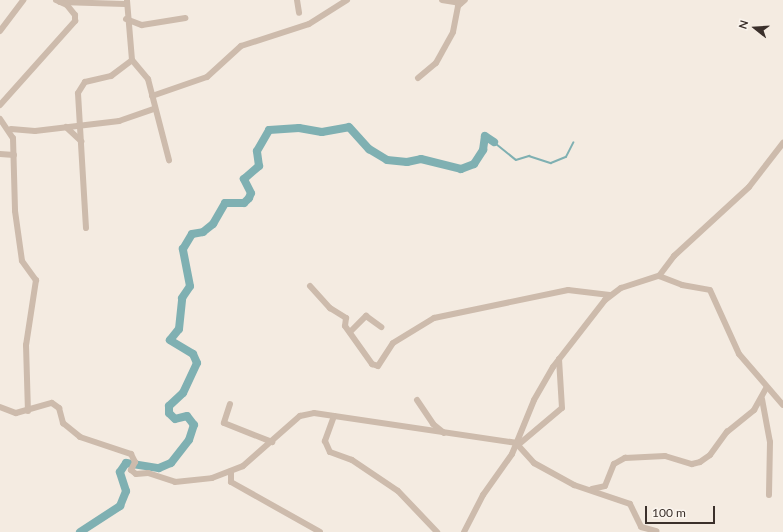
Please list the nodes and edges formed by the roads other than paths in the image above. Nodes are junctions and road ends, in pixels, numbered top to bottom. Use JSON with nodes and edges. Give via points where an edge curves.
{"nodes":[{"id":1,"x":23,"y":0,"type":"edge"},
{"id":2,"x":296,"y":0,"type":"edge"},
{"id":3,"x":347,"y":0,"type":"edge"},
{"id":4,"x":442,"y":0,"type":"edge"},
{"id":5,"x":58,"y":1,"type":"edge"},
{"id":6,"x":126,"y":2,"type":"edge"},
{"id":7,"x":463,"y":2,"type":"edge"},
{"id":8,"x":299,"y":13,"type":"dead end"},
{"id":9,"x":185,"y":18,"type":"dead end"},
{"id":10,"x":126,"y":19,"type":"junction"},
{"id":11,"x":0,"y":31,"type":"edge"},
{"id":12,"x":132,"y":60,"type":"junction"},
{"id":13,"x":418,"y":78,"type":"dead end"},
{"id":14,"x":152,"y":96,"type":"junction"},
{"id":15,"x":0,"y":105,"type":"edge"},
{"id":16,"x":154,"y":109,"type":"junction"},
{"id":17,"x":0,"y":119,"type":"edge"},
{"id":18,"x":80,"y":125,"type":"junction"},
{"id":19,"x":66,"y":127,"type":"junction"},
{"id":20,"x":11,"y":130,"type":"junction"},
{"id":21,"x":81,"y":141,"type":"junction"},
{"id":22,"x":783,"y":143,"type":"edge"},
{"id":23,"x":0,"y":154,"type":"edge"},
{"id":24,"x":14,"y":155,"type":"junction"},
{"id":25,"x":169,"y":160,"type":"dead end"},
{"id":26,"x":86,"y":228,"type":"dead end"},
{"id":27,"x":659,"y":276,"type":"junction"},
{"id":28,"x":310,"y":286,"type":"dead end"},
{"id":29,"x":610,"y":295,"type":"junction"},
{"id":30,"x":381,"y":327,"type":"dead end"},
{"id":31,"x":350,"y":332,"type":"junction"},
{"id":32,"x":559,"y":359,"type":"junction"},
{"id":33,"x":766,"y":388,"type":"junction"},
{"id":34,"x":762,"y":399,"type":"junction"},
{"id":35,"x":417,"y":400,"type":"dead end"},
{"id":36,"x":230,"y":404,"type":"dead end"},
{"id":37,"x":783,"y":405,"type":"edge"},
{"id":38,"x":0,"y":407,"type":"edge"},
{"id":39,"x":28,"y":410,"type":"junction"},
{"id":40,"x":334,"y":416,"type":"junction"},
{"id":41,"x":445,"y":434,"type":"junction"},
{"id":42,"x":272,"y":442,"type":"junction"},
{"id":43,"x":517,"y":444,"type":"junction"},
{"id":44,"x":231,"y":471,"type":"junction"},
{"id":45,"x":591,"y":489,"type":"junction"},
{"id":46,"x":769,"y":495,"type":"dead end"},
{"id":47,"x":320,"y":532,"type":"edge"},
{"id":48,"x":437,"y":532,"type":"edge"},
{"id":49,"x":464,"y":532,"type":"edge"},
{"id":50,"x":656,"y":532,"type":"edge"}],
"edges":[{"from":1,"to":11,"type":"street"},
{"from":2,"to":8,"type":"street"},
{"from":3,"to":14,"type":"street","via":[[309,24],[241,46],[207,77]]},
{"from":4,"to":7,"type":"street"},
{"from":5,"to":6,"type":"street"},
{"from":5,"to":15,"type":"street","via":[[75,15],[75,22]]},
{"from":6,"to":10,"type":"street"},
{"from":7,"to":13,"type":"street","via":[[452,36],[436,63]]},
{"from":9,"to":10,"type":"street","via":[[142,25]]},
{"from":10,"to":12,"type":"street"},
{"from":12,"to":14,"type":"street","via":[[147,76]]},
{"from":12,"to":18,"type":"street","via":[[121,72],[80,87]]},
{"from":14,"to":16,"type":"street"},
{"from":16,"to":18,"type":"street","via":[[119,121]]},
{"from":16,"to":25,"type":"street"},
{"from":17,"to":20,"type":"street"},
{"from":18,"to":19,"type":"street"},
{"from":18,"to":21,"type":"street"},
{"from":19,"to":20,"type":"street"},
{"from":19,"to":21,"type":"street"},
{"from":20,"to":24,"type":"street"},
{"from":21,"to":26,"type":"street"},
{"from":22,"to":27,"type":"street","via":[[749,187],[674,256]]},
{"from":23,"to":24,"type":"street"},
{"from":24,"to":39,"type":"street","via":[[21,255],[36,280],[26,345]]},
{"from":27,"to":29,"type":"street"},
{"from":27,"to":33,"type":"street","via":[[682,285],[710,290],[723,313],[733,344],[758,372]]},
{"from":28,"to":31,"type":"street","via":[[330,308],[346,318],[345,325]]},
{"from":29,"to":31,"type":"street","via":[[568,290],[434,318],[393,343],[378,366],[372,364]]},
{"from":29,"to":32,"type":"street"},
{"from":30,"to":31,"type":"street","via":[[366,316]]},
{"from":32,"to":43,"type":"street","via":[[534,400]]},
{"from":32,"to":43,"type":"street","via":[[562,408]]},
{"from":33,"to":34,"type":"street"},
{"from":33,"to":37,"type":"street"},
{"from":34,"to":45,"type":"street","via":[[700,462],[692,464],[665,456],[625,458],[614,464],[605,486]]},
{"from":34,"to":46,"type":"street","via":[[770,442]]},
{"from":35,"to":41,"type":"street","via":[[433,424]]},
{"from":36,"to":42,"type":"street","via":[[224,423]]},
{"from":38,"to":39,"type":"street","via":[[16,413]]},
{"from":39,"to":44,"type":"street","via":[[52,403],[59,408],[63,423],[80,437],[128,452],[135,462],[131,470],[188,483]]},
{"from":40,"to":41,"type":"street"},
{"from":40,"to":42,"type":"street","via":[[314,413],[300,416]]},
{"from":40,"to":48,"type":"street","via":[[325,441],[330,452],[352,460],[398,491]]},
{"from":41,"to":43,"type":"street"},
{"from":42,"to":44,"type":"street","via":[[250,462]]},
{"from":43,"to":45,"type":"street","via":[[534,464],[574,486]]},
{"from":43,"to":49,"type":"street"},
{"from":44,"to":47,"type":"street","via":[[231,482]]},
{"from":45,"to":50,"type":"street","via":[[630,504],[641,527]]}]}
